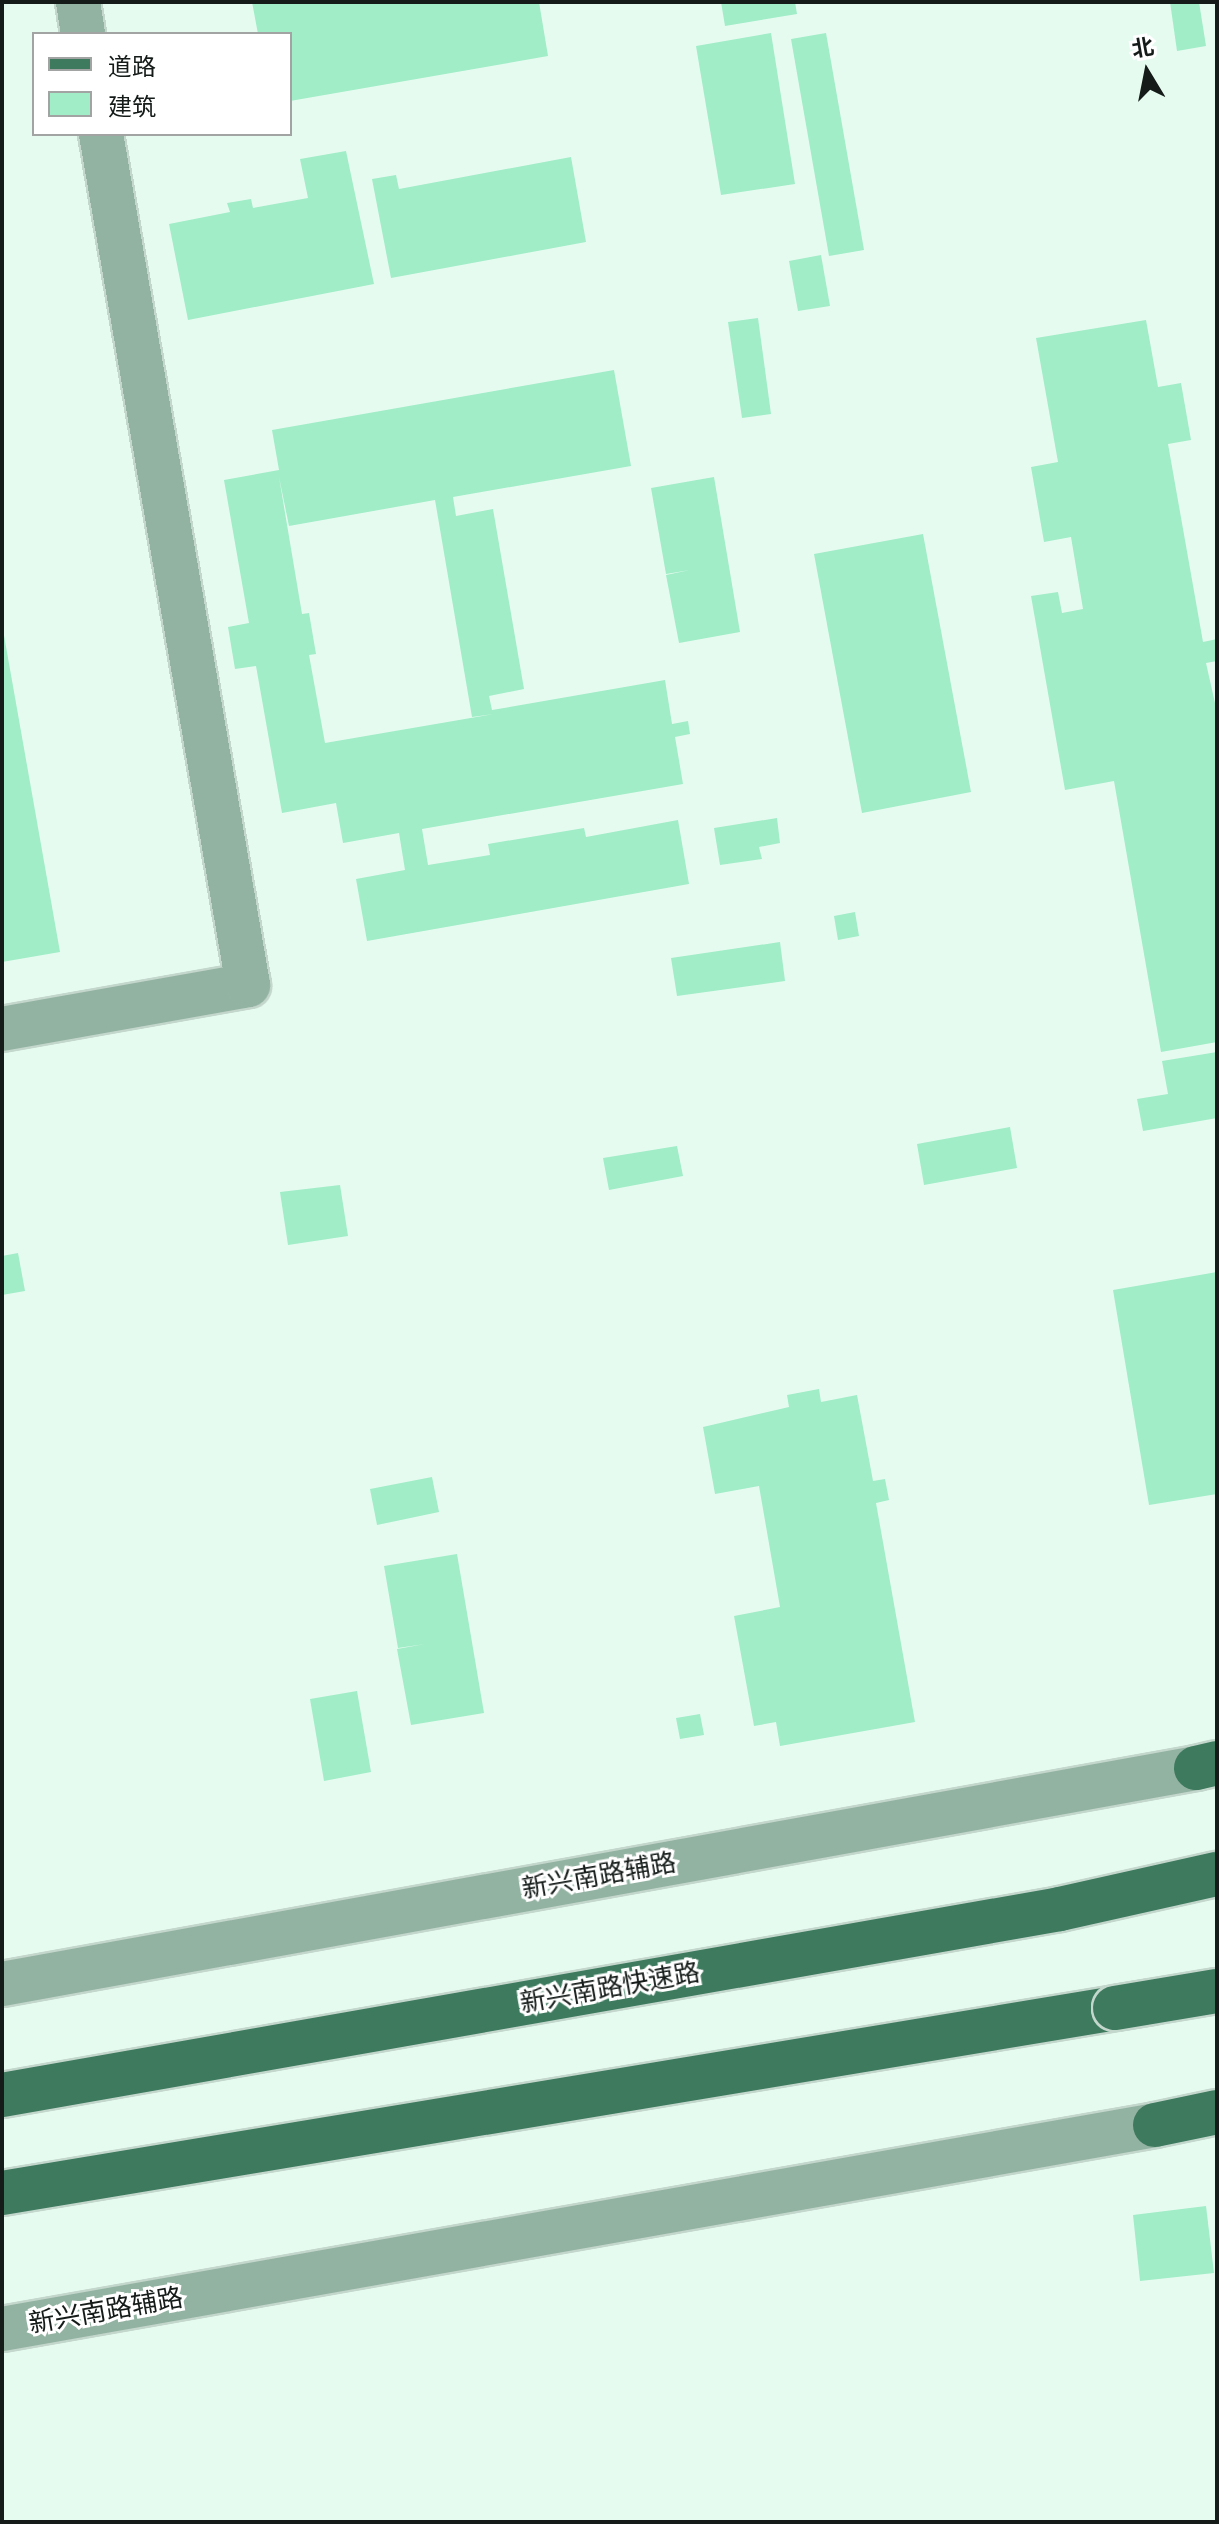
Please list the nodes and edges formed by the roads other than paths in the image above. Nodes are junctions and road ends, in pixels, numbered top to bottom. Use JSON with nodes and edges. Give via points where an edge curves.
{"nodes":[{"id":1,"x":78,"y":2,"type":"edge"},
{"id":2,"x":83,"y":32,"type":"edge"},
{"id":3,"x":101,"y":136,"type":"edge"},
{"id":4,"x":2,"y":1029,"type":"edge"},
{"id":5,"x":1210,"y":1766,"type":"edge"},
{"id":6,"x":1217,"y":1874,"type":"edge"},
{"id":7,"x":1217,"y":1890,"type":"edge"},
{"id":8,"x":1060,"y":1909,"type":"junction"},
{"id":9,"x":2,"y":1984,"type":"edge"},
{"id":10,"x":1217,"y":1991,"type":"edge"},
{"id":11,"x":1217,"y":2000,"type":"edge"},
{"id":12,"x":1115,"y":2008,"type":"junction"},
{"id":13,"x":2,"y":2095,"type":"edge"},
{"id":14,"x":1217,"y":2112,"type":"edge"},
{"id":15,"x":1217,"y":2119,"type":"edge"},
{"id":16,"x":1155,"y":2125,"type":"junction"},
{"id":17,"x":2,"y":2193,"type":"edge"},
{"id":18,"x":2,"y":2329,"type":"edge"}],
"edges":[{"from":1,"to":2,"type":"street"},
{"from":3,"to":4,"type":"street","via":[[248,985]]},
{"from":5,"to":9,"type":"street","name":"新兴南路辅路"},
{"from":6,"to":8,"type":"main road","name":"新兴南路快速路"},
{"from":7,"to":8,"type":"main road"},
{"from":8,"to":13,"type":"main road","name":"新兴南路快速路"},
{"from":10,"to":12,"type":"main road","bridge":true},
{"from":11,"to":12,"type":"main road"},
{"from":12,"to":17,"type":"main road"},
{"from":14,"to":16,"type":"main road"},
{"from":15,"to":16,"type":"main road"},
{"from":16,"to":18,"type":"street","name":"新兴南路辅路"}]}
